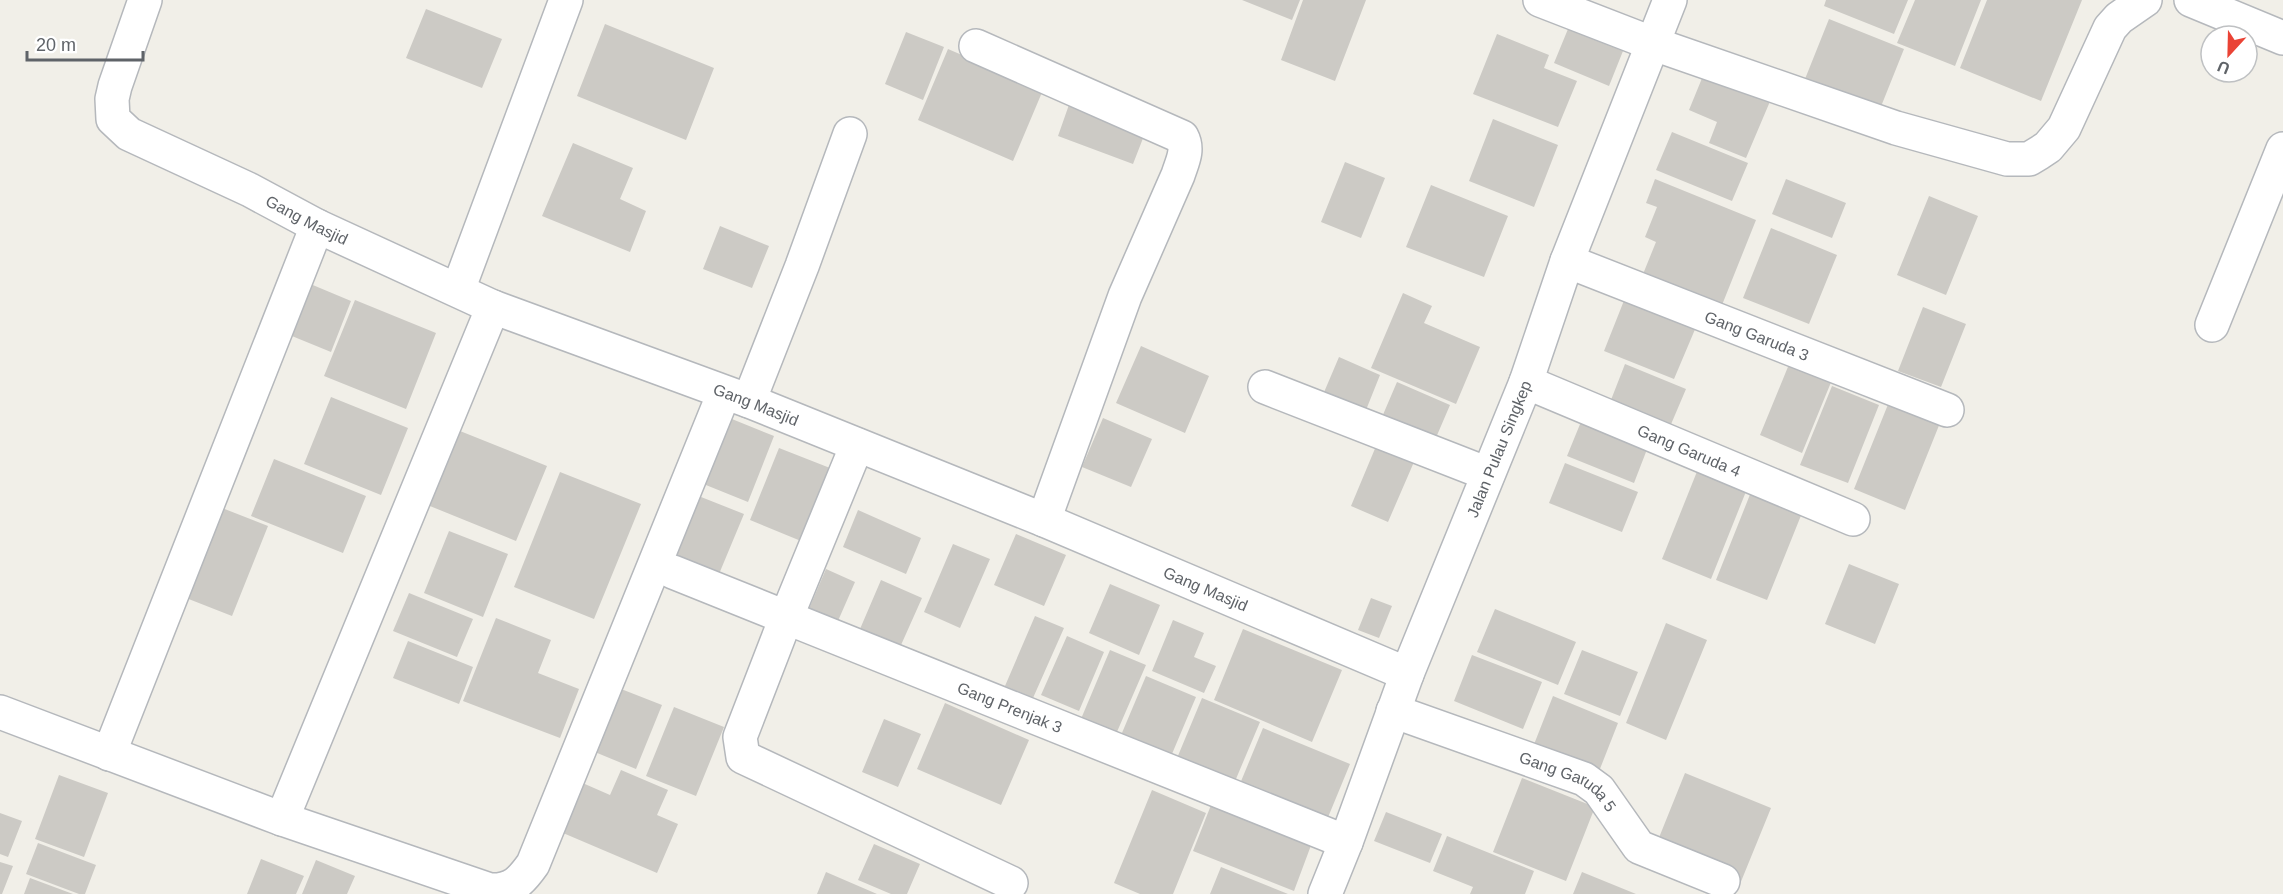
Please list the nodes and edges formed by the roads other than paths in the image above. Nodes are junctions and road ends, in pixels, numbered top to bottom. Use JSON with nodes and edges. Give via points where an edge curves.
{"nodes":[{"id":1,"x":145,"y":0,"type":"edge"},
{"id":2,"x":566,"y":0,"type":"edge"},
{"id":3,"x":1540,"y":0,"type":"edge"},
{"id":4,"x":1670,"y":0,"type":"edge"},
{"id":5,"x":2145,"y":0,"type":"edge"},
{"id":6,"x":2191,"y":0,"type":"edge"},
{"id":7,"x":2283,"y":38,"type":"edge"},
{"id":8,"x":1651,"y":43,"type":"junction"},
{"id":9,"x":976,"y":46,"type":"dead end"},
{"id":10,"x":850,"y":134,"type":"dead end"},
{"id":11,"x":2283,"y":149,"type":"edge"},
{"id":12,"x":317,"y":226,"type":"junction"},
{"id":13,"x":1567,"y":261,"type":"junction"},
{"id":14,"x":458,"y":290,"type":"junction"},
{"id":15,"x":493,"y":307,"type":"junction"},
{"id":16,"x":2212,"y":325,"type":"dead end"},
{"id":17,"x":1526,"y":382,"type":"junction"},
{"id":18,"x":1265,"y":387,"type":"dead end"},
{"id":19,"x":737,"y":397,"type":"junction"},
{"id":20,"x":1947,"y":410,"type":"dead end"},
{"id":21,"x":857,"y":445,"type":"junction"},
{"id":22,"x":1488,"y":474,"type":"junction"},
{"id":23,"x":1853,"y":519,"type":"dead end"},
{"id":24,"x":1044,"y":520,"type":"junction"},
{"id":25,"x":673,"y":572,"type":"dead end"},
{"id":26,"x":786,"y":618,"type":"junction"},
{"id":27,"x":1407,"y":674,"type":"junction"},
{"id":28,"x":1393,"y":711,"type":"junction"},
{"id":29,"x":0,"y":712,"type":"edge"},
{"id":30,"x":109,"y":754,"type":"junction"},
{"id":31,"x":282,"y":819,"type":"junction"},
{"id":32,"x":1346,"y":842,"type":"junction"},
{"id":33,"x":1723,"y":881,"type":"dead end"},
{"id":34,"x":1011,"y":883,"type":"dead end"},
{"id":35,"x":1325,"y":894,"type":"edge"}],
"edges":[{"from":1,"to":12,"type":"street","name":"Gang Masjid","via":[[115,86],[113,119],[129,134]]},
{"from":2,"to":14,"type":"street"},
{"from":3,"to":8,"type":"street"},
{"from":4,"to":8,"type":"street","name":"Jalan Pulau Singkep"},
{"from":5,"to":8,"type":"street","via":[[2110,28],[2064,128],[2048,147],[2029,159],[2007,159],[1896,128]]},
{"from":6,"to":7,"type":"street"},
{"from":8,"to":13,"type":"street","name":"Jalan Pulau Singkep"},
{"from":9,"to":24,"type":"street","via":[[1182,137],[1185,143],[1181,166],[1125,296]]},
{"from":10,"to":19,"type":"street","via":[[802,266]]},
{"from":11,"to":16,"type":"street"},
{"from":12,"to":14,"type":"street","name":"Gang Masjid"},
{"from":12,"to":30,"type":"street"},
{"from":13,"to":17,"type":"street","name":"Jalan Pulau Singkep"},
{"from":13,"to":20,"type":"street","name":"Gang Garuda 3"},
{"from":14,"to":15,"type":"street","name":"Gang Masjid"},
{"from":15,"to":19,"type":"street","name":"Gang Masjid"},
{"from":15,"to":31,"type":"street"},
{"from":17,"to":22,"type":"street","name":"Jalan Pulau Singkep"},
{"from":17,"to":23,"type":"street","name":"Gang Garuda 4"},
{"from":18,"to":22,"type":"street"},
{"from":19,"to":21,"type":"street","name":"Gang Masjid"},
{"from":19,"to":31,"type":"street","via":[[523,879],[507,890],[490,890]]},
{"from":21,"to":24,"type":"street","name":"Gang Masjid"},
{"from":21,"to":26,"type":"street"},
{"from":22,"to":27,"type":"street","name":"Jalan Pulau Singkep"},
{"from":24,"to":27,"type":"street","name":"Gang Masjid"},
{"from":25,"to":26,"type":"street","name":"Gang Prenjak 3"},
{"from":26,"to":32,"type":"street","name":"Gang Prenjak 3"},
{"from":26,"to":34,"type":"street","via":[[740,737],[743,757]]},
{"from":27,"to":28,"type":"street","name":"Jalan Pulau Singkep"},
{"from":28,"to":32,"type":"street","name":"Jalan Pulau Singkep"},
{"from":28,"to":33,"type":"street","name":"Gang Garuda 5","via":[[1584,779],[1599,789],[1639,847]]},
{"from":29,"to":30,"type":"street"},
{"from":30,"to":31,"type":"street"},
{"from":32,"to":35,"type":"street","name":"Jalan Pulau Singkep"}]}
